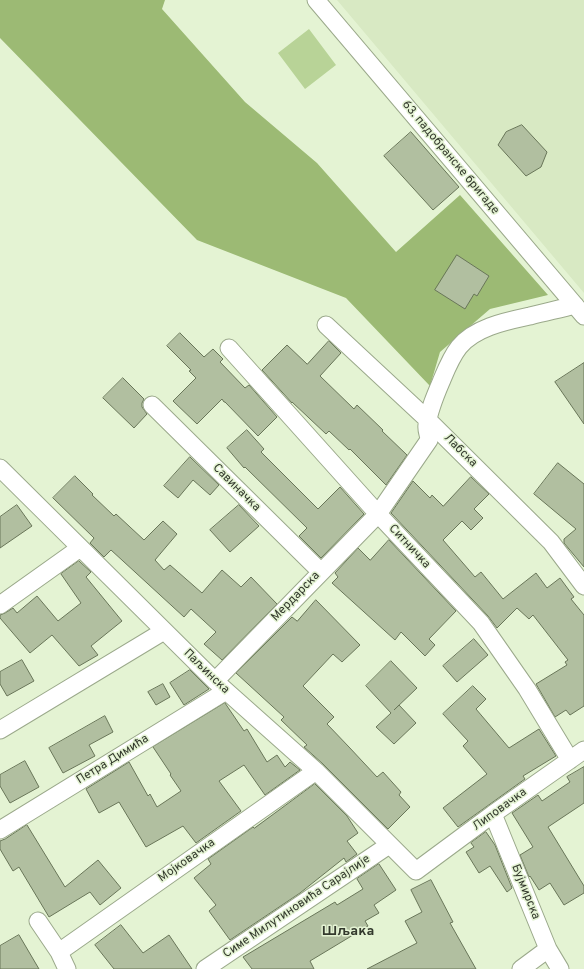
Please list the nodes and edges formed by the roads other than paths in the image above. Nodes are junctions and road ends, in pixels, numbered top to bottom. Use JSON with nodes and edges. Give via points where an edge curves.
{"nodes":[{"id":1,"x":316,"y":0,"type":"edge"},
{"id":2,"x":579,"y":311,"type":"edge"},
{"id":3,"x":326,"y":324,"type":"dead end"},
{"id":4,"x":229,"y":348,"type":"dead end"},
{"id":5,"x":152,"y":404,"type":"dead end"},
{"id":6,"x":428,"y":420,"type":"junction"},
{"id":7,"x":0,"y":468,"type":"edge"},
{"id":8,"x":378,"y":514,"type":"junction"},
{"id":9,"x":80,"y":548,"type":"junction"},
{"id":10,"x":320,"y":572,"type":"junction"},
{"id":11,"x":584,"y":586,"type":"edge"},
{"id":12,"x":0,"y":605,"type":"edge"},
{"id":13,"x":164,"y":631,"type":"junction"},
{"id":14,"x":220,"y":686,"type":"junction"},
{"id":15,"x":0,"y":730,"type":"edge"},
{"id":16,"x":584,"y":750,"type":"edge"},
{"id":17,"x":570,"y":760,"type":"junction"},
{"id":18,"x":316,"y":771,"type":"junction"},
{"id":19,"x":493,"y":814,"type":"junction"},
{"id":20,"x":0,"y":830,"type":"edge"},
{"id":21,"x":389,"y":845,"type":"junction"},
{"id":22,"x":416,"y":871,"type":"joint"},
{"id":23,"x":38,"y":921,"type":"dead end"},
{"id":24,"x":548,"y":949,"type":"junction"},
{"id":25,"x":59,"y":952,"type":"junction"},
{"id":26,"x":67,"y":969,"type":"edge"},
{"id":27,"x":205,"y":969,"type":"edge"},
{"id":28,"x":521,"y":969,"type":"edge"},
{"id":29,"x":560,"y":969,"type":"edge"}],
"edges":[{"from":1,"to":2,"type":"street","name":"63. падобранске бригаде"},
{"from":2,"to":6,"type":"street","name":"Мердарска","via":[[492,326],[465,341],[459,346],[443,377]]},
{"from":3,"to":6,"type":"street","name":"Лабска"},
{"from":4,"to":8,"type":"street","name":"Ситничка"},
{"from":5,"to":10,"type":"street","name":"Савиначка"},
{"from":6,"to":8,"type":"street","name":"Мердарска","via":[[428,440]]},
{"from":6,"to":11,"type":"street","name":"Лабска","via":[[551,542]]},
{"from":7,"to":9,"type":"street","name":"Паљинска"},
{"from":8,"to":10,"type":"street","name":"Мердарска"},
{"from":8,"to":17,"type":"street","name":"Ситничка","via":[[481,623],[527,689]]},
{"from":9,"to":12,"type":"street"},
{"from":9,"to":13,"type":"street","name":"Паљинска"},
{"from":10,"to":14,"type":"street","name":"Мердарска"},
{"from":13,"to":14,"type":"street","name":"Паљинска"},
{"from":13,"to":15,"type":"street"},
{"from":14,"to":18,"type":"street","name":"Паљинска"},
{"from":14,"to":20,"type":"street","name":"Петра Димића"},
{"from":16,"to":17,"type":"street","name":"Липовачка"},
{"from":17,"to":19,"type":"street","name":"Липовачка"},
{"from":18,"to":21,"type":"street","name":"Паљинска"},
{"from":18,"to":25,"type":"street","name":"Мојковачка"},
{"from":19,"to":22,"type":"street","name":"Липовачка"},
{"from":19,"to":24,"type":"street","name":"Бујмирска"},
{"from":21,"to":22,"type":"street","name":"Паљинска"},
{"from":21,"to":27,"type":"street","name":"Симе Милутиновића Сарајлије"},
{"from":23,"to":25,"type":"street"},
{"from":24,"to":28,"type":"street"},
{"from":24,"to":29,"type":"street","name":"Бујмирска"},
{"from":25,"to":26,"type":"street"}]}
